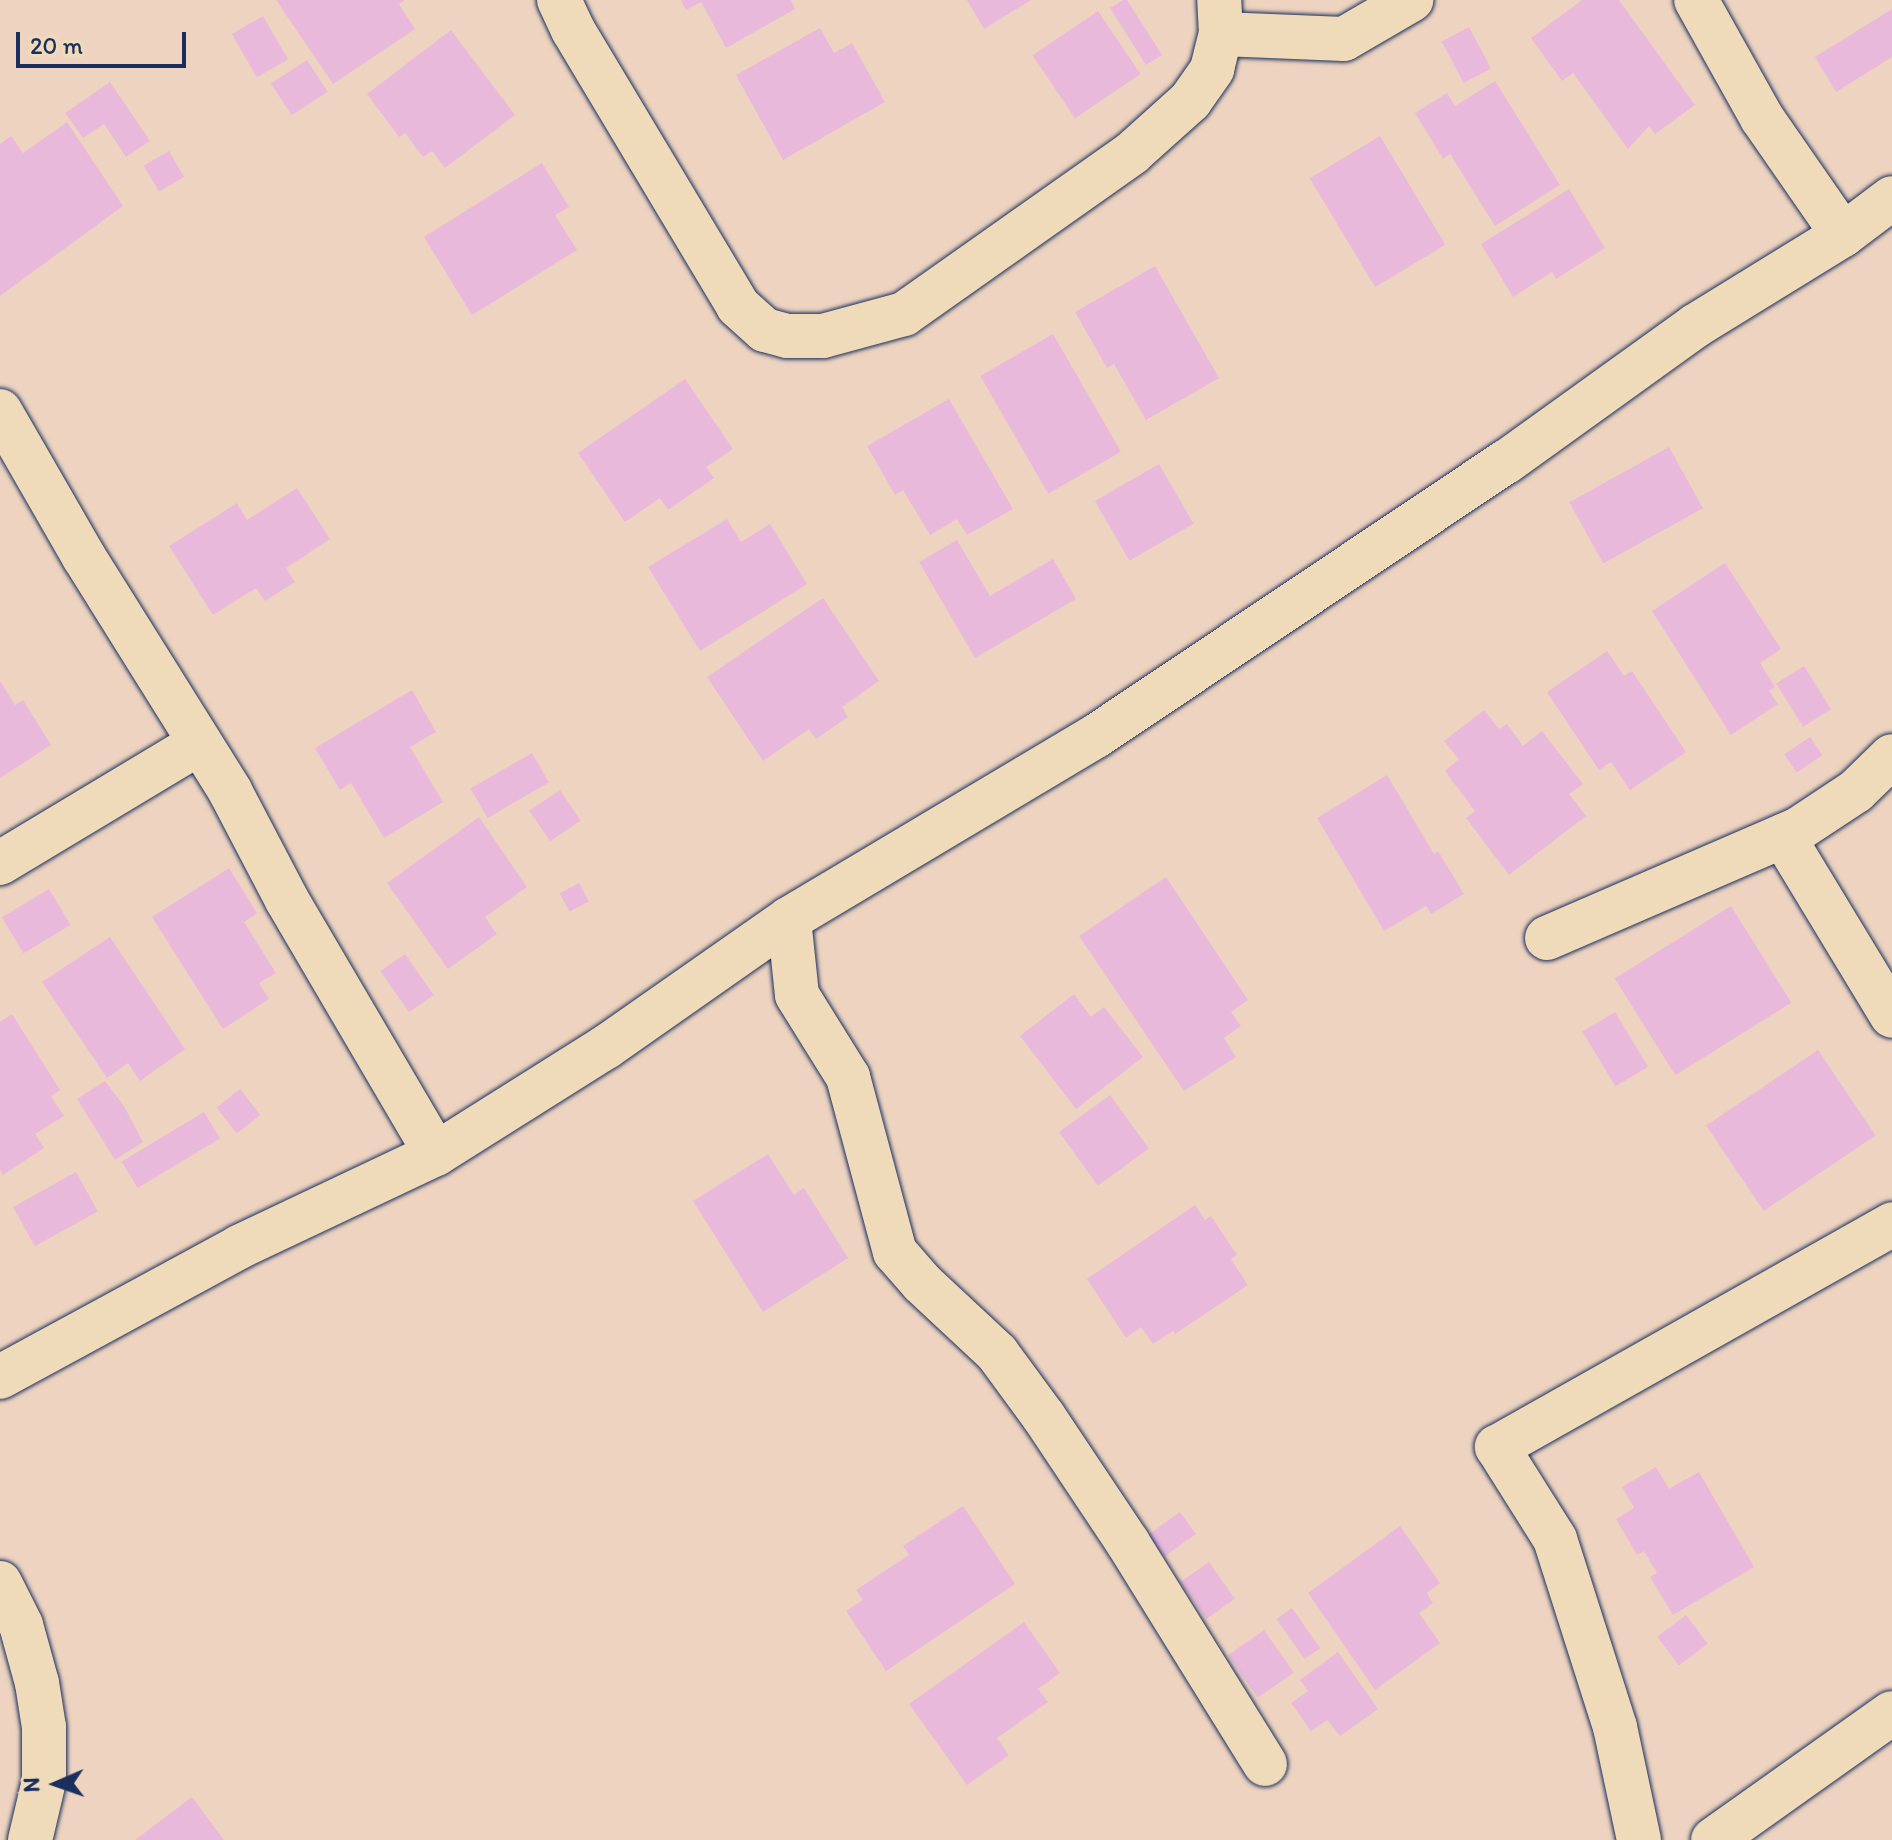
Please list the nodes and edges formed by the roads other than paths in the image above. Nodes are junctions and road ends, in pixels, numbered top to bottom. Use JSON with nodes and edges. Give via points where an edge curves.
{"nodes":[{"id":1,"x":559,"y":0,"type":"edge"},
{"id":2,"x":1411,"y":0,"type":"edge"},
{"id":3,"x":1696,"y":0,"type":"edge"},
{"id":4,"x":1220,"y":17,"type":"edge"},
{"id":5,"x":1887,"y":210,"type":"edge"},
{"id":6,"x":1843,"y":235,"type":"junction"},
{"id":7,"x":0,"y":411,"type":"edge"},
{"id":8,"x":200,"y":743,"type":"junction"},
{"id":9,"x":1892,"y":756,"type":"edge"},
{"id":10,"x":1783,"y":836,"type":"junction"},
{"id":11,"x":0,"y":863,"type":"edge"},
{"id":12,"x":789,"y":919,"type":"junction"},
{"id":13,"x":1547,"y":938,"type":"dead end"},
{"id":14,"x":1892,"y":1016,"type":"edge"},
{"id":15,"x":436,"y":1154,"type":"junction"},
{"id":16,"x":1892,"y":1224,"type":"edge"},
{"id":17,"x":0,"y":1377,"type":"edge"},
{"id":18,"x":0,"y":1583,"type":"edge"},
{"id":19,"x":1892,"y":1713,"type":"edge"},
{"id":20,"x":1265,"y":1764,"type":"dead end"},
{"id":21,"x":30,"y":1840,"type":"edge"},
{"id":22,"x":1639,"y":1840,"type":"edge"},
{"id":23,"x":1713,"y":1840,"type":"edge"}],
"edges":[{"from":1,"to":4,"type":"street","via":[[738,306],[765,330],[787,336],[823,336],[904,314],[1040,221],[1132,153],[1190,101],[1212,69]]},
{"from":2,"to":4,"type":"street","via":[[1344,39]]},
{"from":3,"to":6,"type":"street","via":[[1762,118]]},
{"from":5,"to":6,"type":"street"},
{"from":6,"to":12,"type":"street","via":[[1695,326],[1506,462],[1096,736]]},
{"from":7,"to":8,"type":"street"},
{"from":8,"to":11,"type":"street"},
{"from":8,"to":15,"type":"street"},
{"from":9,"to":10,"type":"street","via":[[1856,791]]},
{"from":10,"to":13,"type":"street"},
{"from":10,"to":14,"type":"street"},
{"from":12,"to":15,"type":"street","via":[[606,1047]]},
{"from":12,"to":20,"type":"street","via":[[797,995],[848,1077],[895,1252],[997,1353],[1044,1417]]},
{"from":15,"to":17,"type":"street","via":[[239,1247]]},
{"from":16,"to":22,"type":"street","via":[[1497,1447],[1555,1539],[1615,1727]]},
{"from":18,"to":21,"type":"street","via":[[21,1625],[44,1727],[44,1781]]},
{"from":19,"to":23,"type":"street"}]}
